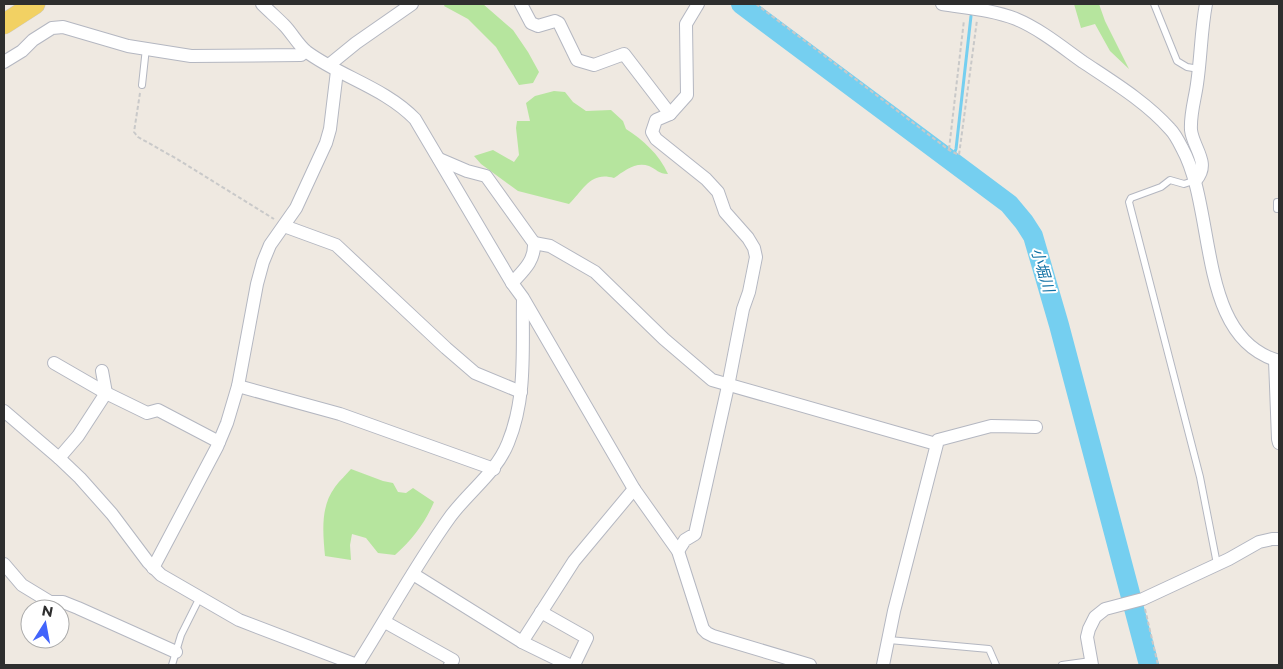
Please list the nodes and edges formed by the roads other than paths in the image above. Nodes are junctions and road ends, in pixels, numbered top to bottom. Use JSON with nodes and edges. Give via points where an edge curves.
{"nodes":[{"id":1,"x":35,"y":4,"type":"edge"},
{"id":2,"x":262,"y":4,"type":"edge"},
{"id":3,"x":412,"y":4,"type":"edge"},
{"id":4,"x":521,"y":4,"type":"edge"},
{"id":5,"x":698,"y":4,"type":"edge"},
{"id":6,"x":942,"y":4,"type":"edge"},
{"id":7,"x":1154,"y":4,"type":"edge"},
{"id":8,"x":1206,"y":4,"type":"edge"},
{"id":9,"x":4,"y":24,"type":"edge"},
{"id":10,"x":146,"y":48,"type":"junction"},
{"id":11,"x":305,"y":51,"type":"junction"},
{"id":12,"x":4,"y":62,"type":"edge"},
{"id":13,"x":333,"y":68,"type":"junction"},
{"id":14,"x":1199,"y":69,"type":"junction"},
{"id":15,"x":142,"y":85,"type":"road end"},
{"id":16,"x":670,"y":114,"type":"junction"},
{"id":17,"x":439,"y":158,"type":"junction"},
{"id":18,"x":1196,"y":180,"type":"junction"},
{"id":19,"x":284,"y":226,"type":"junction"},
{"id":20,"x":534,"y":243,"type":"junction"},
{"id":21,"x":512,"y":283,"type":"junction"},
{"id":22,"x":523,"y":298,"type":"junction"},
{"id":23,"x":1277,"y":361,"type":"edge"},
{"id":24,"x":54,"y":363,"type":"dead end"},
{"id":25,"x":102,"y":371,"type":"dead end"},
{"id":26,"x":238,"y":386,"type":"junction"},
{"id":27,"x":728,"y":386,"type":"junction"},
{"id":28,"x":521,"y":392,"type":"junction"},
{"id":29,"x":106,"y":393,"type":"junction"},
{"id":30,"x":6,"y":418,"type":"edge"},
{"id":31,"x":1036,"y":426,"type":"dead end"},
{"id":32,"x":219,"y":442,"type":"junction"},
{"id":33,"x":1279,"y":443,"type":"edge"},
{"id":34,"x":936,"y":444,"type":"junction"},
{"id":35,"x":60,"y":458,"type":"junction"},
{"id":36,"x":494,"y":469,"type":"junction"},
{"id":37,"x":634,"y":489,"type":"junction"},
{"id":38,"x":1279,"y":540,"type":"edge"},
{"id":39,"x":678,"y":551,"type":"junction"},
{"id":40,"x":4,"y":564,"type":"edge"},
{"id":41,"x":1217,"y":564,"type":"junction"},
{"id":42,"x":154,"y":568,"type":"junction"},
{"id":43,"x":413,"y":574,"type":"junction"},
{"id":44,"x":201,"y":596,"type":"junction"},
{"id":45,"x":542,"y":612,"type":"junction"},
{"id":46,"x":385,"y":622,"type":"junction"},
{"id":47,"x":889,"y":640,"type":"junction"},
{"id":48,"x":522,"y":642,"type":"junction"},
{"id":49,"x":176,"y":652,"type":"junction"},
{"id":50,"x":1092,"y":663,"type":"edge"},
{"id":51,"x":172,"y":665,"type":"edge"},
{"id":52,"x":357,"y":665,"type":"edge"},
{"id":53,"x":450,"y":665,"type":"edge"},
{"id":54,"x":569,"y":665,"type":"edge"},
{"id":55,"x":574,"y":665,"type":"edge"},
{"id":56,"x":810,"y":665,"type":"edge"},
{"id":57,"x":883,"y":665,"type":"edge"},
{"id":58,"x":996,"y":665,"type":"edge"},
{"id":59,"x":1062,"y":665,"type":"edge"}],
"edges":[{"from":1,"to":9,"type":"main road"},
{"from":2,"to":11,"type":"street"},
{"from":3,"to":13,"type":"street","via":[[356,43]]},
{"from":4,"to":16,"type":"street","via":[[531,23],[538,26],[555,21],[559,23],[577,60],[594,65],[624,54]]},
{"from":5,"to":16,"type":"street","via":[[686,24],[687,94]]},
{"from":6,"to":18,"type":"street","via":[[1018,20],[1116,84],[1171,129]]},
{"from":7,"to":14,"type":"lane","via":[[1177,61]]},
{"from":8,"to":14,"type":"street"},
{"from":10,"to":11,"type":"street","via":[[191,56],[301,55]]},
{"from":10,"to":12,"type":"street","via":[[63,27],[52,28]]},
{"from":10,"to":15,"type":"lane"},
{"from":11,"to":13,"type":"street"},
{"from":13,"to":17,"type":"street","via":[[403,107]]},
{"from":13,"to":19,"type":"street","via":[[331,122],[326,143],[296,208]]},
{"from":14,"to":18,"type":"street","via":[[1191,130],[1202,161],[1202,174]]},
{"from":16,"to":27,"type":"street","via":[[656,120],[652,132],[656,139],[718,192],[725,212],[748,238],[756,257],[742,309]]},
{"from":17,"to":20,"type":"street","via":[[486,176]]},
{"from":17,"to":21,"type":"street"},
{"from":18,"to":23,"type":"street","via":[[1217,287],[1227,316],[1252,348]]},
{"from":18,"to":41,"type":"lane","via":[[1184,184],[1170,180],[1161,187],[1131,198],[1129,202],[1200,477]]},
{"from":19,"to":26,"type":"street","via":[[270,245],[257,284]]},
{"from":19,"to":28,"type":"street","via":[[336,245],[475,373]]},
{"from":20,"to":21,"type":"street","via":[[529,266]]},
{"from":20,"to":27,"type":"street","via":[[550,246],[595,272],[664,339],[712,380]]},
{"from":21,"to":22,"type":"street"},
{"from":22,"to":28,"type":"street"},
{"from":22,"to":37,"type":"street"},
{"from":23,"to":33,"type":"street"},
{"from":24,"to":29,"type":"street"},
{"from":25,"to":29,"type":"street"},
{"from":26,"to":32,"type":"street"},
{"from":26,"to":36,"type":"street","via":[[340,414]]},
{"from":27,"to":34,"type":"street"},
{"from":27,"to":39,"type":"street","via":[[695,534]]},
{"from":28,"to":36,"type":"street","via":[[509,441]]},
{"from":29,"to":32,"type":"street","via":[[148,413],[158,410]]},
{"from":29,"to":35,"type":"street"},
{"from":30,"to":35,"type":"street"},
{"from":31,"to":34,"type":"street","via":[[991,426],[938,440]]},
{"from":32,"to":42,"type":"street"},
{"from":34,"to":47,"type":"street"},
{"from":35,"to":42,"type":"street","via":[[112,514]]},
{"from":36,"to":43,"type":"street","via":[[451,516]]},
{"from":37,"to":39,"type":"street"},
{"from":37,"to":45,"type":"street","via":[[574,561]]},
{"from":38,"to":41,"type":"street","via":[[1260,542]]},
{"from":39,"to":56,"type":"street","via":[[699,620],[707,633]]},
{"from":40,"to":49,"type":"street","via":[[22,585],[50,602],[63,602]]},
{"from":41,"to":50,"type":"street","via":[[1136,601],[1105,609],[1095,617],[1087,637]]},
{"from":42,"to":44,"type":"street"},
{"from":43,"to":46,"type":"street"},
{"from":43,"to":48,"type":"street"},
{"from":44,"to":49,"type":"lane"},
{"from":44,"to":52,"type":"street","via":[[239,620]]},
{"from":45,"to":48,"type":"street"},
{"from":45,"to":55,"type":"street","via":[[587,638]]},
{"from":46,"to":52,"type":"street"},
{"from":46,"to":53,"type":"street","via":[[453,660]]},
{"from":47,"to":57,"type":"street"},
{"from":47,"to":58,"type":"lane","via":[[989,648]]},
{"from":48,"to":54,"type":"street"},
{"from":49,"to":51,"type":"lane"},
{"from":50,"to":59,"type":"lane"}]}
